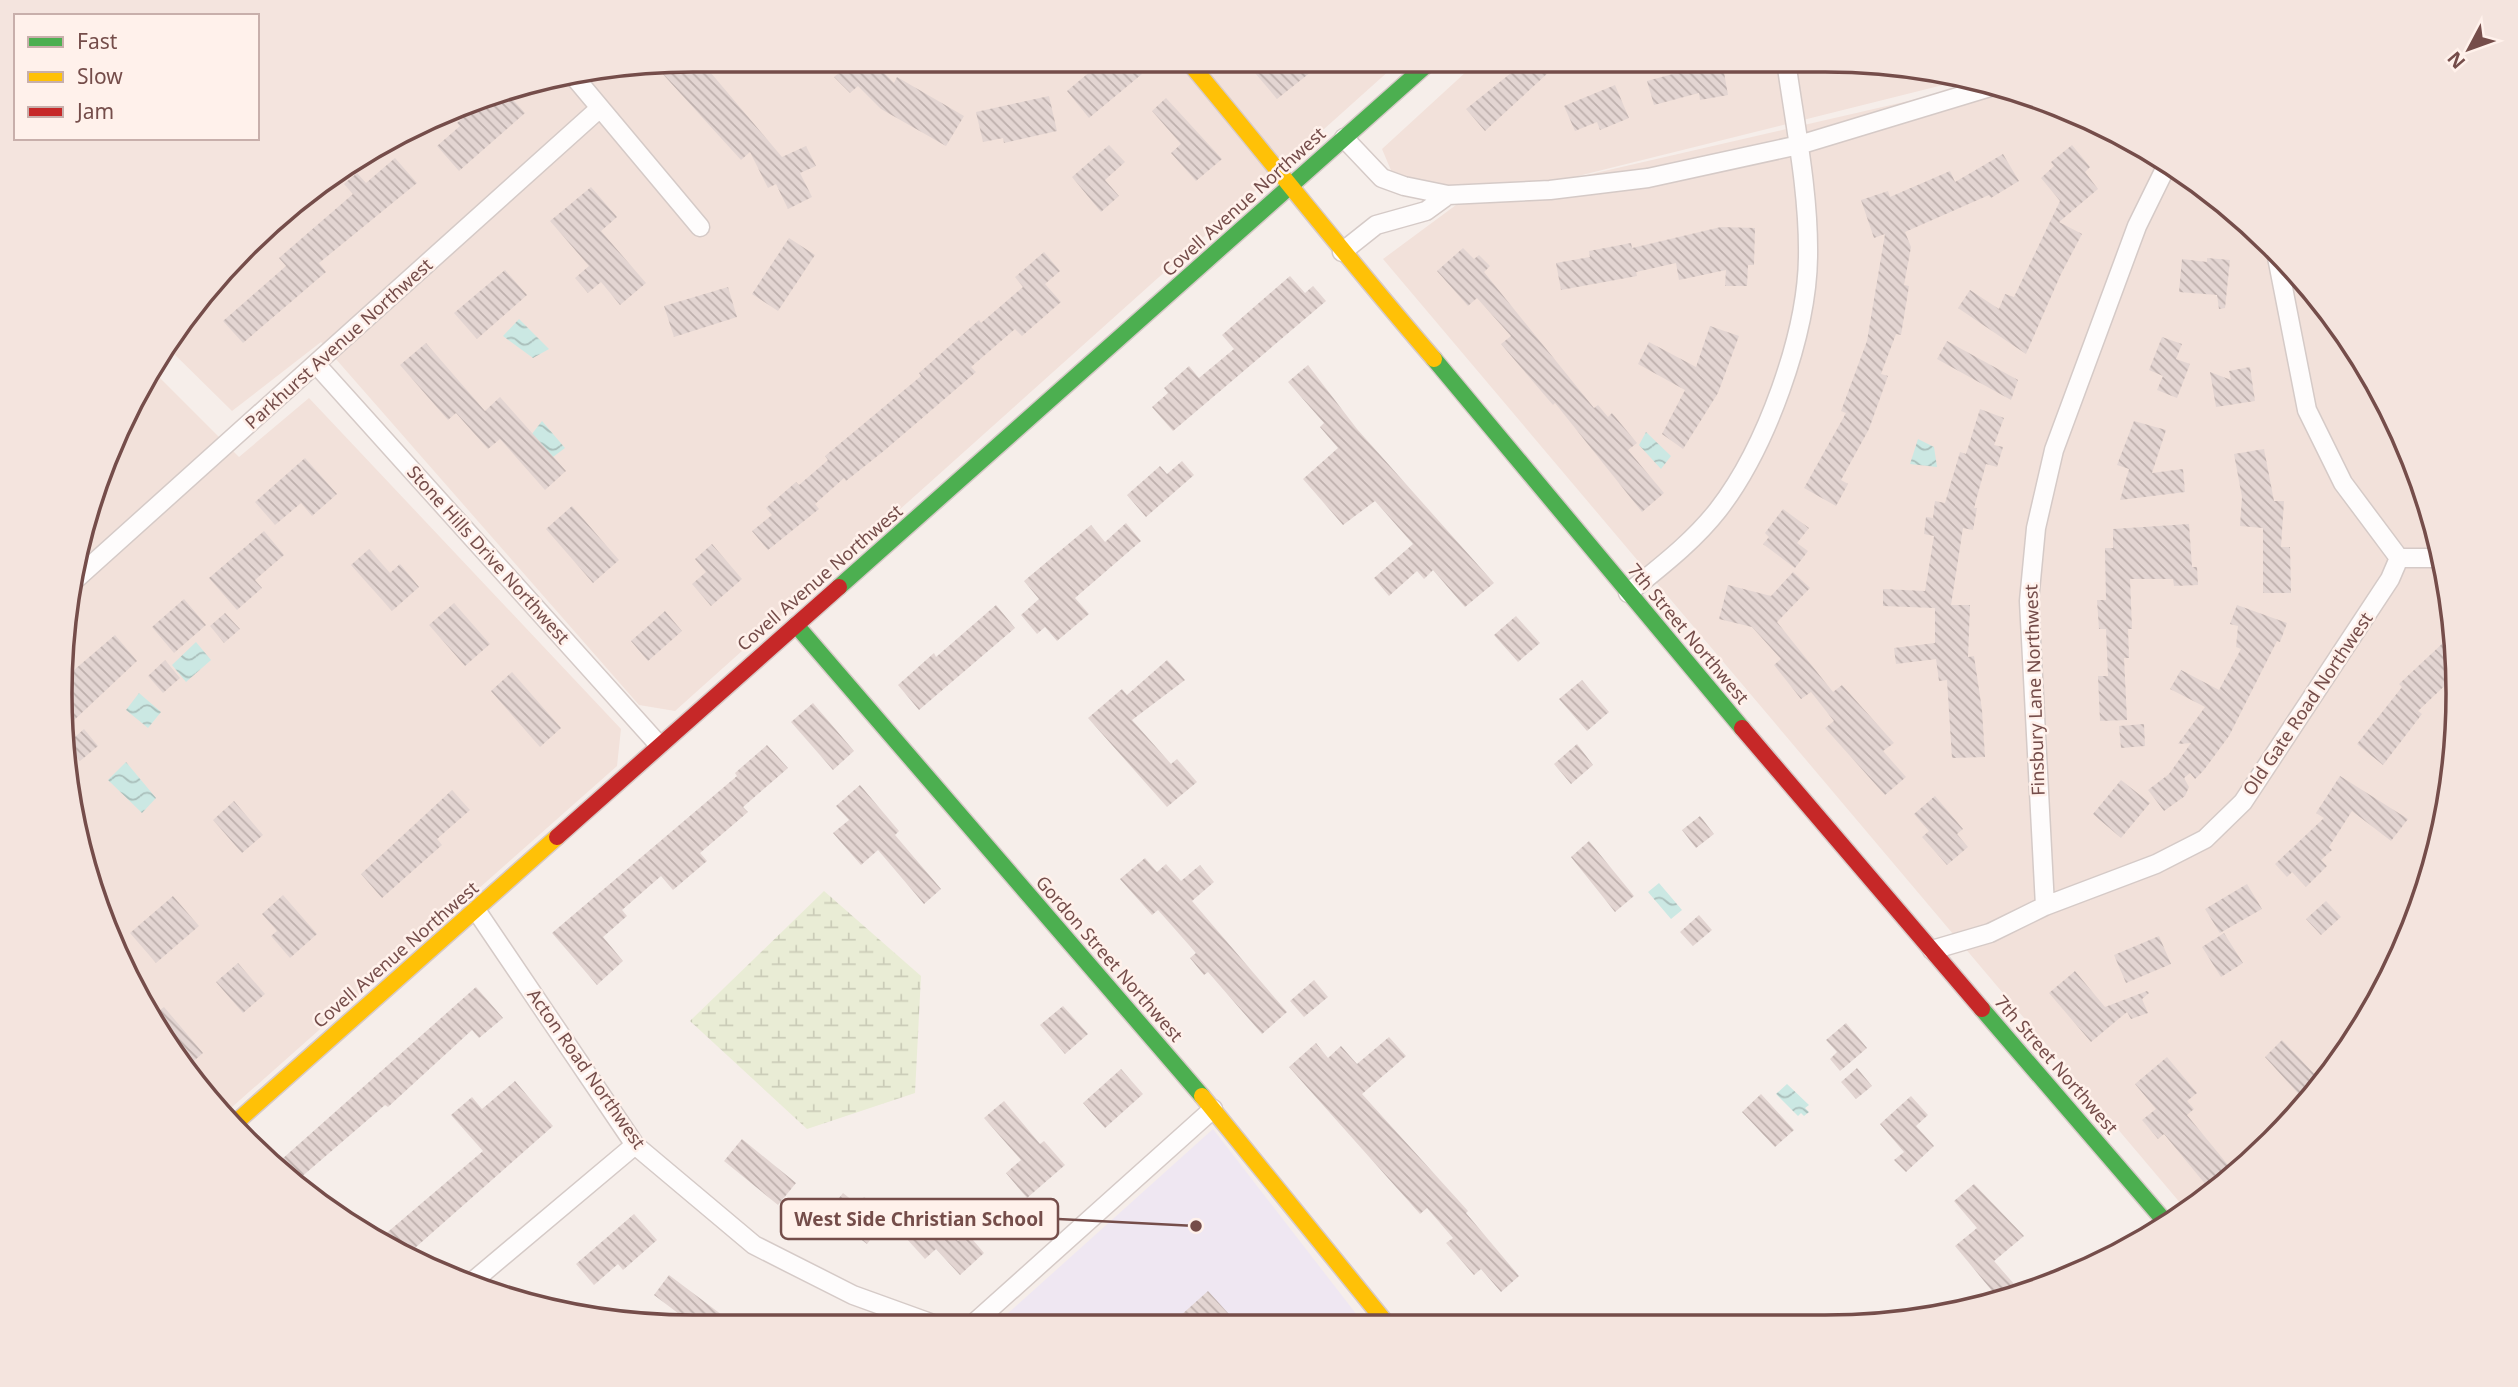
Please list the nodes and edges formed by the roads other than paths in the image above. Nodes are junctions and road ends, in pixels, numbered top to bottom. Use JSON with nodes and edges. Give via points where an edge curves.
{"nodes":[{"id":1,"x":1197,"y":72,"type":"edge"},
{"id":2,"x":1418,"y":72,"type":"edge"},
{"id":3,"x":1788,"y":72,"type":"edge"},
{"id":4,"x":579,"y":83,"type":"edge"},
{"id":5,"x":1977,"y":91,"type":"edge"},
{"id":6,"x":600,"y":108,"type":"junction"},
{"id":7,"x":1344,"y":138,"type":"junction"},
{"id":8,"x":1799,"y":145,"type":"junction"},
{"id":9,"x":2163,"y":173,"type":"edge"},
{"id":10,"x":1293,"y":185,"type":"junction"},
{"id":11,"x":1448,"y":195,"type":"junction"},
{"id":12,"x":700,"y":227,"type":"dead end"},
{"id":13,"x":1342,"y":252,"type":"junction"},
{"id":14,"x":2280,"y":271,"type":"edge"},
{"id":15,"x":316,"y":364,"type":"junction"},
{"id":16,"x":2399,"y":558,"type":"junction"},
{"id":17,"x":2431,"y":558,"type":"edge"},
{"id":18,"x":84,"y":572,"type":"edge"},
{"id":19,"x":1628,"y":593,"type":"junction"},
{"id":20,"x":796,"y":625,"type":"junction"},
{"id":21,"x":659,"y":745,"type":"junction"},
{"id":22,"x":2045,"y":906,"type":"junction"},
{"id":23,"x":476,"y":910,"type":"junction"},
{"id":24,"x":1932,"y":950,"type":"junction"},
{"id":25,"x":1213,"y":1109,"type":"junction"},
{"id":26,"x":240,"y":1118,"type":"edge"},
{"id":27,"x":635,"y":1145,"type":"junction"},
{"id":28,"x":2160,"y":1216,"type":"edge"},
{"id":29,"x":479,"y":1276,"type":"edge"},
{"id":30,"x":908,"y":1315,"type":"edge"},
{"id":31,"x":983,"y":1315,"type":"edge"},
{"id":32,"x":1380,"y":1315,"type":"edge"}],
"edges":[{"from":1,"to":10,"type":"street","name":"7th Street Northwest"},
{"from":2,"to":7,"type":"street","name":"Covell Avenue Northwest"},
{"from":3,"to":8,"type":"street"},
{"from":4,"to":6,"type":"street"},
{"from":5,"to":8,"type":"street"},
{"from":6,"to":12,"type":"street"},
{"from":6,"to":15,"type":"street","name":"Parkhurst Avenue Northwest"},
{"from":7,"to":10,"type":"street","name":"Covell Avenue Northwest"},
{"from":7,"to":11,"type":"street","via":[[1382,178]]},
{"from":8,"to":11,"type":"street","via":[[1648,178],[1550,190]]},
{"from":8,"to":19,"type":"street","via":[[1808,257],[1794,351],[1775,403],[1745,468],[1718,510],[1680,551]]},
{"from":9,"to":22,"type":"street","name":"Finsbury Lane Northwest","via":[[2137,226],[2054,450],[2036,528],[2029,601]]},
{"from":10,"to":13,"type":"street","name":"7th Street Northwest"},
{"from":10,"to":20,"type":"street","name":"Covell Avenue Northwest"},
{"from":11,"to":13,"type":"street","via":[[1426,211],[1376,225]]},
{"from":13,"to":19,"type":"street","name":"7th Street Northwest"},
{"from":14,"to":16,"type":"street","via":[[2307,410],[2343,483]]},
{"from":15,"to":18,"type":"street","name":"Parkhurst Avenue Northwest"},
{"from":15,"to":21,"type":"street","name":"Stone Hills Drive Northwest"},
{"from":16,"to":17,"type":"street"},
{"from":16,"to":22,"type":"street","name":"Old Gate Road Northwest","via":[[2390,579],[2243,802],[2205,839],[2156,864]]},
{"from":19,"to":24,"type":"street","name":"7th Street Northwest"},
{"from":20,"to":21,"type":"street","name":"Covell Avenue Northwest"},
{"from":20,"to":25,"type":"street","name":"Gordon Street Northwest"},
{"from":21,"to":23,"type":"street","name":"Covell Avenue Northwest"},
{"from":22,"to":24,"type":"street","name":"Old Gate Road Northwest","via":[[1990,933]]},
{"from":23,"to":26,"type":"street","name":"Covell Avenue Northwest"},
{"from":23,"to":27,"type":"street","name":"Acton Road Northwest"},
{"from":24,"to":28,"type":"street","name":"7th Street Northwest"},
{"from":25,"to":31,"type":"street"},
{"from":25,"to":32,"type":"street","name":"Gordon Street Northwest"},
{"from":27,"to":29,"type":"street"},
{"from":27,"to":30,"type":"street","name":"Acton Road Northwest","via":[[754,1245],[853,1295]]}]}
